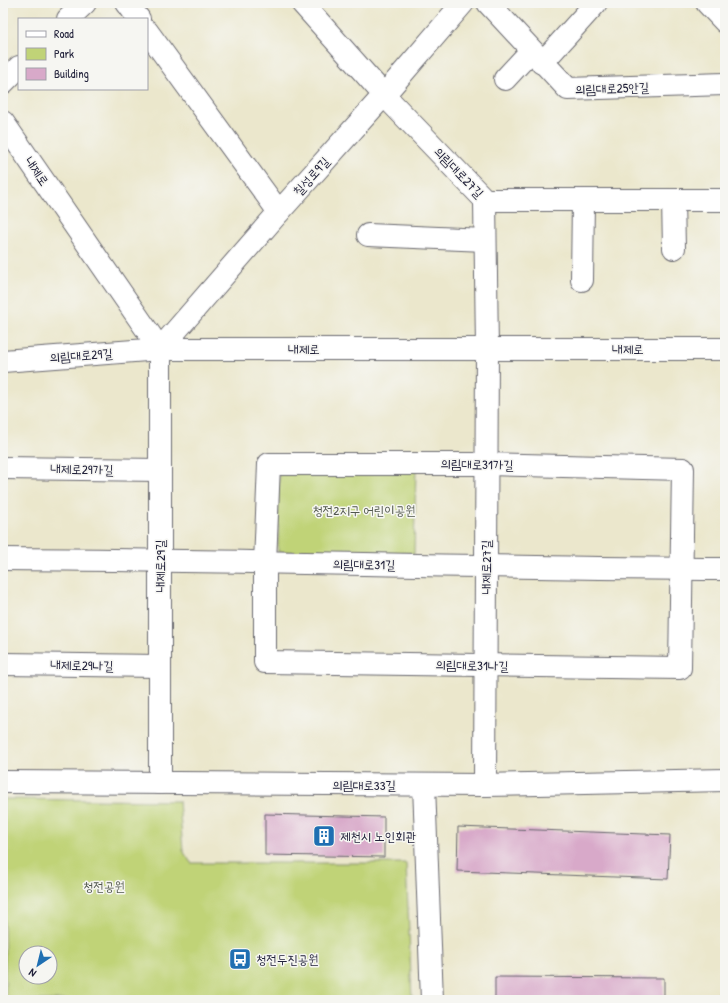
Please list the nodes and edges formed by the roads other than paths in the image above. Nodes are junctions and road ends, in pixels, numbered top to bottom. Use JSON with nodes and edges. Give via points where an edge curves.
{"nodes":[{"id":1,"x":85,"y":3,"type":"edge"},
{"id":2,"x":127,"y":3,"type":"edge"},
{"id":3,"x":302,"y":3,"type":"edge"},
{"id":4,"x":463,"y":3,"type":"edge"},
{"id":5,"x":488,"y":3,"type":"edge"},
{"id":6,"x":596,"y":3,"type":"edge"},
{"id":7,"x":707,"y":3,"type":"edge"},
{"id":8,"x":69,"y":18,"type":"edge"},
{"id":9,"x":138,"y":18,"type":"edge"},
{"id":10,"x":725,"y":22,"type":"edge"},
{"id":11,"x":148,"y":31,"type":"edge"},
{"id":12,"x":537,"y":57,"type":"junction"},
{"id":13,"x":18,"y":68,"type":"edge"},
{"id":14,"x":505,"y":79,"type":"dead end"},
{"id":15,"x":3,"y":83,"type":"edge"},
{"id":16,"x":725,"y":84,"type":"edge"},
{"id":17,"x":384,"y":95,"type":"junction"},
{"id":18,"x":3,"y":122,"type":"edge"},
{"id":19,"x":484,"y":200,"type":"junction"},
{"id":20,"x":583,"y":200,"type":"junction"},
{"id":21,"x":673,"y":200,"type":"junction"},
{"id":22,"x":725,"y":200,"type":"edge"},
{"id":23,"x":278,"y":212,"type":"junction"},
{"id":24,"x":368,"y":235,"type":"dead end"},
{"id":25,"x":485,"y":240,"type":"junction"},
{"id":26,"x":674,"y":248,"type":"dead end"},
{"id":27,"x":582,"y":280,"type":"dead end"},
{"id":28,"x":160,"y":349,"type":"junction"},
{"id":29,"x":487,"y":349,"type":"junction"},
{"id":30,"x":725,"y":349,"type":"edge"},
{"id":31,"x":3,"y":361,"type":"edge"},
{"id":32,"x":486,"y":464,"type":"junction"},
{"id":33,"x":3,"y":468,"type":"edge"},
{"id":34,"x":160,"y":470,"type":"junction"},
{"id":35,"x":3,"y":559,"type":"edge"},
{"id":36,"x":160,"y":560,"type":"junction"},
{"id":37,"x":265,"y":563,"type":"junction"},
{"id":38,"x":486,"y":566,"type":"junction"},
{"id":39,"x":681,"y":569,"type":"junction"},
{"id":40,"x":725,"y":569,"type":"edge"},
{"id":41,"x":3,"y":664,"type":"edge"},
{"id":42,"x":160,"y":666,"type":"junction"},
{"id":43,"x":486,"y":666,"type":"junction"},
{"id":44,"x":725,"y":780,"type":"edge"},
{"id":45,"x":3,"y":782,"type":"edge"},
{"id":46,"x":160,"y":783,"type":"junction"},
{"id":47,"x":424,"y":785,"type":"junction"},
{"id":48,"x":485,"y":785,"type":"junction"},
{"id":49,"x":432,"y":1000,"type":"edge"}],
"edges":[{"from":1,"to":8,"type":"street"},
{"from":2,"to":9,"type":"street"},
{"from":3,"to":17,"type":"street","name":"의림대로27길"},
{"from":4,"to":17,"type":"street","name":"칠성로9길"},
{"from":5,"to":12,"type":"street","name":"의림대로25안길"},
{"from":6,"to":12,"type":"street"},
{"from":7,"to":10,"type":"street"},
{"from":11,"to":23,"type":"street"},
{"from":12,"to":14,"type":"street"},
{"from":12,"to":16,"type":"street","name":"의림대로25안길","via":[[568,89]]},
{"from":13,"to":15,"type":"street"},
{"from":17,"to":19,"type":"street","name":"의림대로27길"},
{"from":17,"to":23,"type":"street","name":"칠성로9길"},
{"from":18,"to":28,"type":"street","name":"내제로"},
{"from":19,"to":20,"type":"street","name":"의림대로27길"},
{"from":19,"to":25,"type":"street","name":"내제로27길"},
{"from":20,"to":21,"type":"street","name":"의림대로27길"},
{"from":20,"to":27,"type":"street"},
{"from":21,"to":22,"type":"street","name":"의림대로27길"},
{"from":21,"to":26,"type":"street"},
{"from":23,"to":28,"type":"street","name":"칠성로9길"},
{"from":24,"to":25,"type":"street"},
{"from":25,"to":29,"type":"street","name":"내제로27길"},
{"from":28,"to":29,"type":"street","name":"내제로"},
{"from":28,"to":31,"type":"street","name":"의림대로29길"},
{"from":28,"to":34,"type":"street","name":"내제로29길"},
{"from":29,"to":30,"type":"street","name":"내제로"},
{"from":29,"to":32,"type":"street","name":"내제로27길"},
{"from":32,"to":37,"type":"street","name":"의림대로31가길","via":[[269,464]]},
{"from":32,"to":38,"type":"street","name":"내제로27길"},
{"from":32,"to":39,"type":"street","name":"의림대로31가길","via":[[683,469]]},
{"from":33,"to":34,"type":"street","name":"내제로29가길"},
{"from":34,"to":36,"type":"street","name":"내제로29길"},
{"from":35,"to":36,"type":"street","name":"의림대로31길"},
{"from":36,"to":37,"type":"street","name":"의림대로31길"},
{"from":36,"to":42,"type":"street","name":"내제로29길"},
{"from":37,"to":38,"type":"street","name":"의림대로31길"},
{"from":37,"to":43,"type":"street","name":"의림대로31나길","via":[[265,662]]},
{"from":38,"to":39,"type":"street","name":"의림대로31길"},
{"from":38,"to":43,"type":"street","name":"내제로27길"},
{"from":39,"to":40,"type":"street","name":"의림대로31길"},
{"from":39,"to":43,"type":"street","name":"의림대로31나길","via":[[680,668]]},
{"from":41,"to":42,"type":"street","name":"내제로29나길"},
{"from":42,"to":46,"type":"street","name":"내제로29길"},
{"from":43,"to":48,"type":"street","name":"내제로27길"},
{"from":44,"to":48,"type":"street","name":"의림대로33길"},
{"from":45,"to":46,"type":"street","name":"의림대로33길"},
{"from":46,"to":47,"type":"street","name":"의림대로33길"},
{"from":47,"to":48,"type":"street","name":"의림대로33길"},
{"from":47,"to":49,"type":"street"}]}
